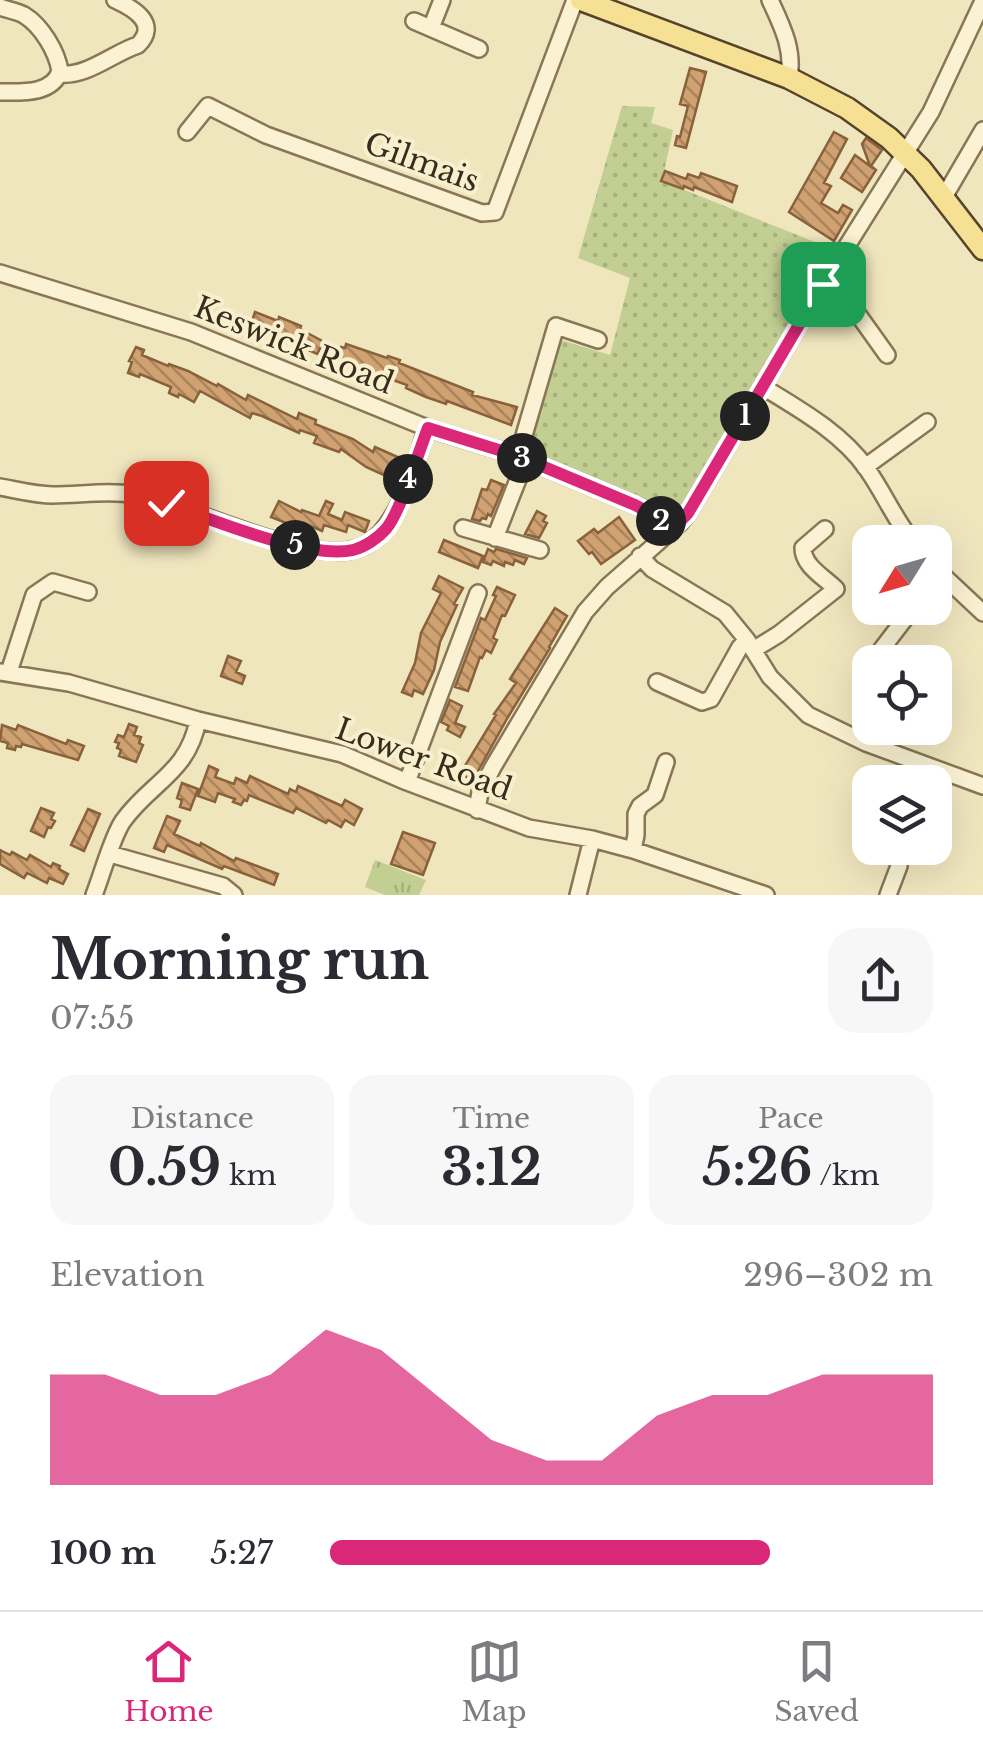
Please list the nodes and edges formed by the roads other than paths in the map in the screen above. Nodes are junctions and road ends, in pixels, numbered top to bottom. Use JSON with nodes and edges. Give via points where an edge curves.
{"nodes":[{"id":1,"x":115,"y":0,"type":"edge"},
{"id":2,"x":442,"y":0,"type":"edge"},
{"id":3,"x":578,"y":0,"type":"edge"},
{"id":4,"x":770,"y":0,"type":"edge"},
{"id":5,"x":983,"y":1,"type":"edge"},
{"id":6,"x":0,"y":7,"type":"edge"},
{"id":7,"x":414,"y":22,"type":"dead end"},
{"id":8,"x":431,"y":28,"type":"junction"},
{"id":9,"x":480,"y":49,"type":"dead end"},
{"id":10,"x":60,"y":74,"type":"junction"},
{"id":11,"x":788,"y":78,"type":"junction"},
{"id":12,"x":0,"y":92,"type":"edge"},
{"id":13,"x":983,"y":130,"type":"edge"},
{"id":14,"x":186,"y":132,"type":"dead end"},
{"id":15,"x":906,"y":154,"type":"junction"},
{"id":16,"x":944,"y":197,"type":"junction"},
{"id":17,"x":983,"y":249,"type":"edge"},
{"id":18,"x":0,"y":273,"type":"edge"},
{"id":19,"x":823,"y":284,"type":"junction"},
{"id":20,"x":598,"y":340,"type":"dead end"},
{"id":21,"x":887,"y":354,"type":"dead end"},
{"id":22,"x":762,"y":387,"type":"junction"},
{"id":23,"x":927,"y":422,"type":"dead end"},
{"id":24,"x":428,"y":428,"type":"junction"},
{"id":25,"x":522,"y":458,"type":"junction"},
{"id":26,"x":866,"y":466,"type":"junction"},
{"id":27,"x":0,"y":487,"type":"edge"},
{"id":28,"x":902,"y":525,"type":"edge"},
{"id":29,"x":463,"y":528,"type":"dead end"},
{"id":30,"x":824,"y":529,"type":"dead end"},
{"id":31,"x":670,"y":532,"type":"junction"},
{"id":32,"x":496,"y":538,"type":"junction"},
{"id":33,"x":540,"y":550,"type":"dead end"},
{"id":34,"x":640,"y":556,"type":"junction"},
{"id":35,"x":952,"y":589,"type":"edge"},
{"id":36,"x":88,"y":592,"type":"dead end"},
{"id":37,"x":478,"y":593,"type":"dead end"},
{"id":38,"x":983,"y":612,"type":"edge"},
{"id":39,"x":750,"y":645,"type":"junction"},
{"id":40,"x":5,"y":672,"type":"edge"},
{"id":41,"x":657,"y":682,"type":"dead end"},
{"id":42,"x":198,"y":720,"type":"junction"},
{"id":43,"x":666,"y":762,"type":"dead end"},
{"id":44,"x":406,"y":782,"type":"junction"},
{"id":45,"x":983,"y":786,"type":"edge"},
{"id":46,"x":477,"y":810,"type":"junction"},
{"id":47,"x":592,"y":839,"type":"junction"},
{"id":48,"x":633,"y":850,"type":"junction"},
{"id":49,"x":110,"y":854,"type":"junction"},
{"id":50,"x":898,"y":866,"type":"dead end"},
{"id":51,"x":94,"y":895,"type":"edge"},
{"id":52,"x":234,"y":895,"type":"edge"},
{"id":53,"x":578,"y":895,"type":"edge"},
{"id":54,"x":766,"y":895,"type":"edge"},
{"id":55,"x":888,"y":895,"type":"edge"}],
"edges":[{"from":1,"to":10,"type":"street","via":[[146,24],[144,40],[92,67]]},
{"from":2,"to":8,"type":"street"},
{"from":3,"to":11,"type":"main road"},
{"from":3,"to":14,"type":"street","name":"Gilmais","via":[[495,212],[482,213],[266,135],[208,106]]},
{"from":4,"to":11,"type":"street","via":[[790,49]]},
{"from":5,"to":15,"type":"street"},
{"from":6,"to":10,"type":"street","via":[[33,22],[54,51]]},
{"from":7,"to":8,"type":"street"},
{"from":8,"to":9,"type":"street"},
{"from":10,"to":12,"type":"street","via":[[42,88]]},
{"from":11,"to":15,"type":"main road","via":[[864,119]]},
{"from":13,"to":16,"type":"street"},
{"from":15,"to":16,"type":"main road"},
{"from":15,"to":19,"type":"street"},
{"from":16,"to":17,"type":"main road"},
{"from":18,"to":24,"type":"street","name":"Keswick Road","via":[[191,332]]},
{"from":19,"to":21,"type":"street","via":[[857,313]]},
{"from":19,"to":22,"type":"street"},
{"from":20,"to":25,"type":"street","via":[[556,326]]},
{"from":22,"to":26,"type":"street","via":[[829,430]]},
{"from":22,"to":31,"type":"street","via":[[688,513]]},
{"from":23,"to":26,"type":"street"},
{"from":24,"to":25,"type":"street","name":"Keswick Road"},
{"from":24,"to":27,"type":"street","via":[[392,520],[353,550],[286,542],[139,495]]},
{"from":25,"to":31,"type":"street","name":"Keswick Road","via":[[635,505]]},
{"from":25,"to":32,"type":"street"},
{"from":26,"to":28,"type":"street"},
{"from":29,"to":32,"type":"street"},
{"from":30,"to":39,"type":"street","via":[[802,555],[842,585],[779,634]]},
{"from":31,"to":34,"type":"street"},
{"from":32,"to":33,"type":"street"},
{"from":34,"to":39,"type":"street","via":[[725,613]]},
{"from":34,"to":46,"type":"street","via":[[585,612],[486,780]]},
{"from":35,"to":38,"type":"street"},
{"from":36,"to":40,"type":"street","via":[[54,582],[34,594]]},
{"from":37,"to":44,"type":"street"},
{"from":39,"to":41,"type":"street","via":[[740,647],[711,699],[702,702]]},
{"from":39,"to":45,"type":"street","via":[[770,677],[808,715],[866,744]]},
{"from":40,"to":42,"type":"street","name":"Lower Road"},
{"from":42,"to":44,"type":"street","name":"Lower Road","via":[[342,754]]},
{"from":42,"to":49,"type":"street","via":[[180,764],[121,823]]},
{"from":43,"to":48,"type":"street","via":[[655,795],[636,814]]},
{"from":44,"to":46,"type":"street","name":"Lower Road"},
{"from":46,"to":47,"type":"street","name":"Lower Road"},
{"from":47,"to":48,"type":"street","name":"Lower Road"},
{"from":47,"to":53,"type":"street"},
{"from":48,"to":54,"type":"street","name":"Lower Road"},
{"from":49,"to":51,"type":"street"},
{"from":49,"to":52,"type":"street","via":[[223,886]]},
{"from":50,"to":55,"type":"street"}]}
